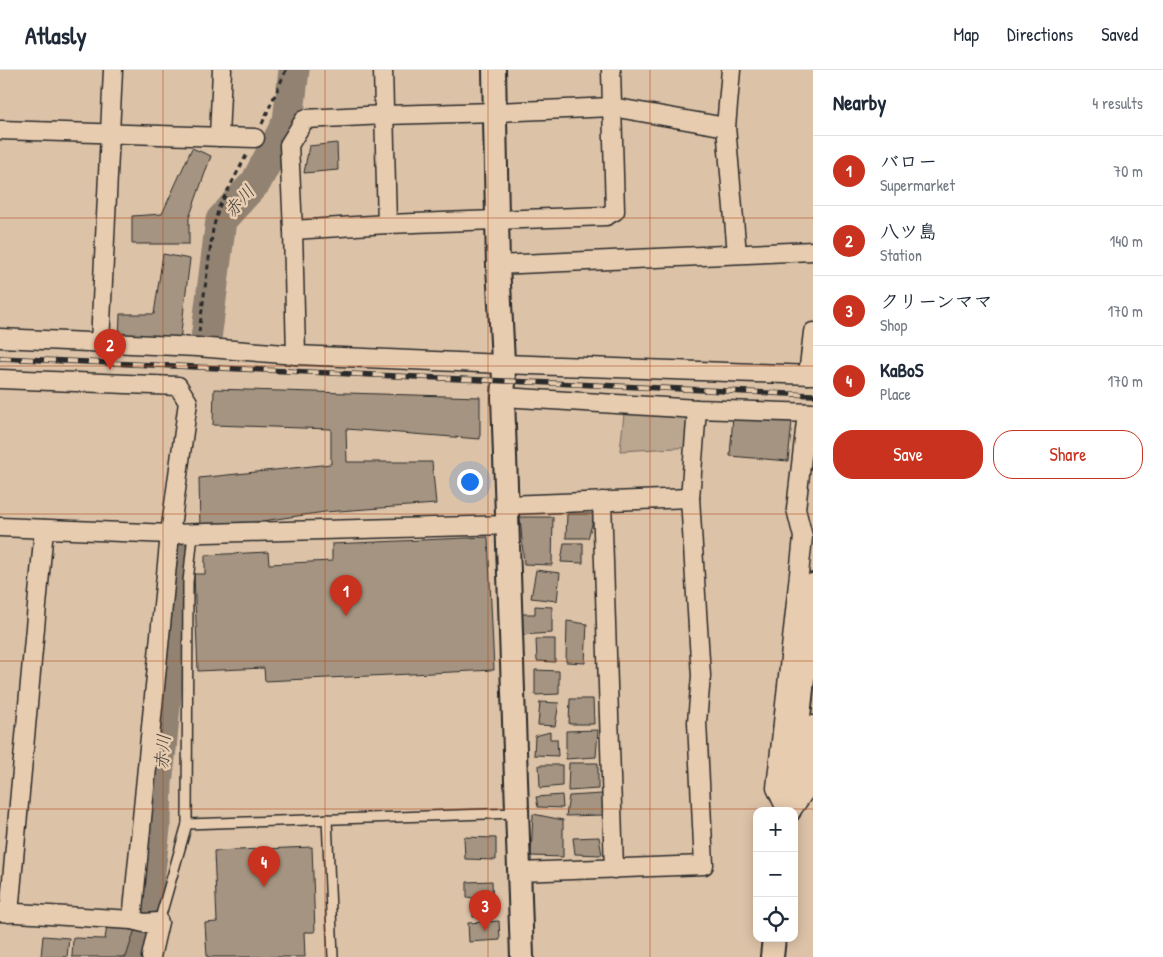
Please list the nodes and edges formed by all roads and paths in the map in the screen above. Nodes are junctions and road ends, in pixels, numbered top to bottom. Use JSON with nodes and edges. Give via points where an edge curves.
{"nodes":[{"id":1,"x":113,"y":70,"type":"edge"},
{"id":2,"x":222,"y":70,"type":"edge"},
{"id":3,"x":286,"y":70,"type":"edge"},
{"id":4,"x":383,"y":70,"type":"edge"},
{"id":5,"x":494,"y":70,"type":"edge"},
{"id":6,"x":610,"y":70,"type":"edge"},
{"id":7,"x":731,"y":70,"type":"edge"},
{"id":8,"x":612,"y":108,"type":"junction"},
{"id":9,"x":496,"y":112,"type":"junction"},
{"id":10,"x":385,"y":115,"type":"junction"},
{"id":11,"x":726,"y":127,"type":"junction"},
{"id":12,"x":0,"y":130,"type":"edge"},
{"id":13,"x":111,"y":134,"type":"junction"},
{"id":14,"x":219,"y":137,"type":"junction"},
{"id":15,"x":255,"y":138,"type":"junction"},
{"id":16,"x":497,"y":220,"type":"junction"},
{"id":17,"x":387,"y":224,"type":"junction"},
{"id":18,"x":293,"y":230,"type":"junction"},
{"id":19,"x":813,"y":251,"type":"edge"},
{"id":20,"x":737,"y":254,"type":"junction"},
{"id":21,"x":498,"y":265,"type":"junction"},
{"id":22,"x":813,"y":332,"type":"edge"},
{"id":23,"x":0,"y":338,"type":"edge"},
{"id":24,"x":100,"y":343,"type":"junction"},
{"id":25,"x":197,"y":348,"type":"junction"},
{"id":26,"x":296,"y":355,"type":"junction"},
{"id":27,"x":503,"y":364,"type":"junction"},
{"id":28,"x":811,"y":375,"type":"edge"},
{"id":29,"x":0,"y":379,"type":"edge"},
{"id":30,"x":503,"y":397,"type":"junction"},
{"id":31,"x":697,"y":409,"type":"junction"},
{"id":32,"x":810,"y":413,"type":"edge"},
{"id":33,"x":690,"y":498,"type":"junction"},
{"id":34,"x":602,"y":501,"type":"junction"},
{"id":35,"x":508,"y":515,"type":"junction"},
{"id":36,"x":0,"y":527,"type":"edge"},
{"id":37,"x":44,"y":529,"type":"junction"},
{"id":38,"x":170,"y":534,"type":"junction"},
{"id":39,"x":193,"y":534,"type":"junction"},
{"id":40,"x":813,"y":585,"type":"edge"},
{"id":41,"x":813,"y":725,"type":"edge"},
{"id":42,"x":787,"y":807,"type":"edge"},
{"id":43,"x":789,"y":807,"type":"edge"},
{"id":44,"x":792,"y":807,"type":"edge"},
{"id":45,"x":518,"y":813,"type":"junction"},
{"id":46,"x":328,"y":819,"type":"junction"},
{"id":47,"x":187,"y":824,"type":"junction"},
{"id":48,"x":614,"y":869,"type":"junction"},
{"id":49,"x":520,"y":872,"type":"junction"},
{"id":50,"x":4,"y":912,"type":"edge"},
{"id":51,"x":132,"y":920,"type":"junction"},
{"id":52,"x":159,"y":922,"type":"junction"},
{"id":53,"x":774,"y":942,"type":"edge"},
{"id":54,"x":151,"y":957,"type":"edge"},
{"id":55,"x":333,"y":957,"type":"edge"},
{"id":56,"x":522,"y":957,"type":"edge"},
{"id":57,"x":772,"y":957,"type":"edge"}],
"edges":[{"from":1,"to":13,"type":"street"},
{"from":2,"to":14,"type":"street"},
{"from":3,"to":15,"type":"path"},
{"from":4,"to":10,"type":"street"},
{"from":5,"to":9,"type":"street"},
{"from":6,"to":8,"type":"street"},
{"from":7,"to":11,"type":"street"},
{"from":8,"to":9,"type":"street"},
{"from":8,"to":11,"type":"street"},
{"from":8,"to":16,"type":"street","via":[[615,211],[606,216]]},
{"from":9,"to":10,"type":"street"},
{"from":9,"to":16,"type":"street"},
{"from":10,"to":17,"type":"street"},
{"from":10,"to":18,"type":"street","via":[[306,119],[289,146]]},
{"from":11,"to":20,"type":"street"},
{"from":12,"to":13,"type":"street"},
{"from":13,"to":14,"type":"street"},
{"from":13,"to":24,"type":"street"},
{"from":14,"to":15,"type":"street"},
{"from":15,"to":25,"type":"path","via":[[219,207],[213,229]]},
{"from":16,"to":17,"type":"street"},
{"from":16,"to":21,"type":"street"},
{"from":17,"to":18,"type":"street"},
{"from":18,"to":26,"type":"street"},
{"from":19,"to":20,"type":"street"},
{"from":20,"to":21,"type":"street"},
{"from":21,"to":27,"type":"street"},
{"from":22,"to":28,"type":"street"},
{"from":23,"to":24,"type":"street"},
{"from":24,"to":25,"type":"street"},
{"from":25,"to":26,"type":"street"},
{"from":26,"to":27,"type":"street"},
{"from":27,"to":28,"type":"street"},
{"from":27,"to":30,"type":"street"},
{"from":29,"to":38,"type":"street","via":[[178,386],[188,402]]},
{"from":30,"to":31,"type":"street"},
{"from":30,"to":35,"type":"street"},
{"from":31,"to":32,"type":"street"},
{"from":31,"to":33,"type":"street"},
{"from":32,"to":42,"type":"street","via":[[796,509],[803,537],[776,788]]},
{"from":33,"to":34,"type":"street"},
{"from":33,"to":48,"type":"street","via":[[701,676],[697,722],[704,866]]},
{"from":34,"to":35,"type":"street"},
{"from":34,"to":48,"type":"street"},
{"from":35,"to":39,"type":"street"},
{"from":35,"to":45,"type":"street"},
{"from":36,"to":37,"type":"street"},
{"from":37,"to":38,"type":"street"},
{"from":37,"to":50,"type":"street"},
{"from":38,"to":39,"type":"street"},
{"from":38,"to":51,"type":"street"},
{"from":39,"to":47,"type":"lane","via":[[188,582]]},
{"from":40,"to":43,"type":"street"},
{"from":41,"to":44,"type":"street","via":[[806,791]]},
{"from":45,"to":46,"type":"lane"},
{"from":45,"to":49,"type":"street"},
{"from":46,"to":47,"type":"lane"},
{"from":46,"to":55,"type":"lane"},
{"from":47,"to":52,"type":"lane"},
{"from":48,"to":49,"type":"street"},
{"from":49,"to":56,"type":"street"},
{"from":50,"to":51,"type":"street"},
{"from":51,"to":52,"type":"street"},
{"from":52,"to":54,"type":"street"},
{"from":53,"to":57,"type":"street"}]}
